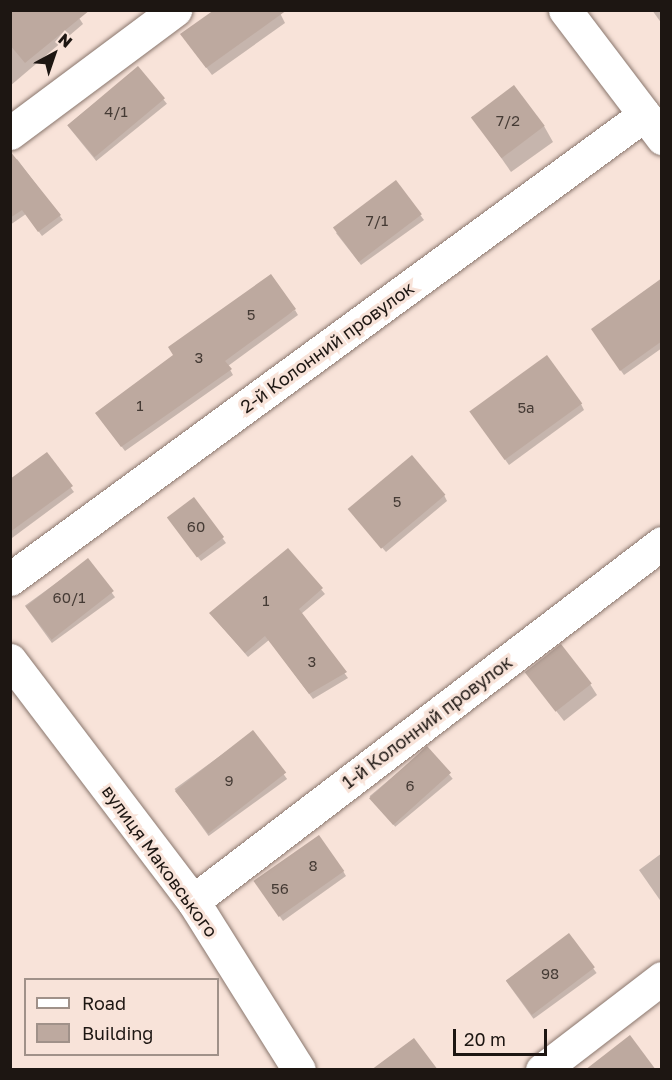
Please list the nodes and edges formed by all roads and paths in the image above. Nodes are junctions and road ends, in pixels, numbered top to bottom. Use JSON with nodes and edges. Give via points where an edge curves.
{"nodes":[{"id":1,"x":175,"y":10,"type":"edge"},
{"id":2,"x":565,"y":10,"type":"edge"},
{"id":3,"x":653,"y":127,"type":"edge"},
{"id":4,"x":10,"y":133,"type":"edge"},
{"id":5,"x":662,"y":543,"type":"edge"},
{"id":6,"x":10,"y":579,"type":"edge"},
{"id":7,"x":10,"y":660,"type":"edge"},
{"id":8,"x":193,"y":902,"type":"junction"},
{"id":9,"x":662,"y":978,"type":"edge"},
{"id":10,"x":299,"y":1070,"type":"edge"},
{"id":11,"x":542,"y":1070,"type":"edge"}],
"edges":[{"from":1,"to":4,"type":"street"},
{"from":2,"to":3,"type":"street"},
{"from":3,"to":6,"type":"street","name":"2-й Колонний провулок"},
{"from":5,"to":8,"type":"street","name":"1-й Колонний провулок"},
{"from":7,"to":8,"type":"street","name":"вулиця Маковського"},
{"from":8,"to":10,"type":"street","name":"вулиця Маковського"},
{"from":9,"to":11,"type":"street"}]}
